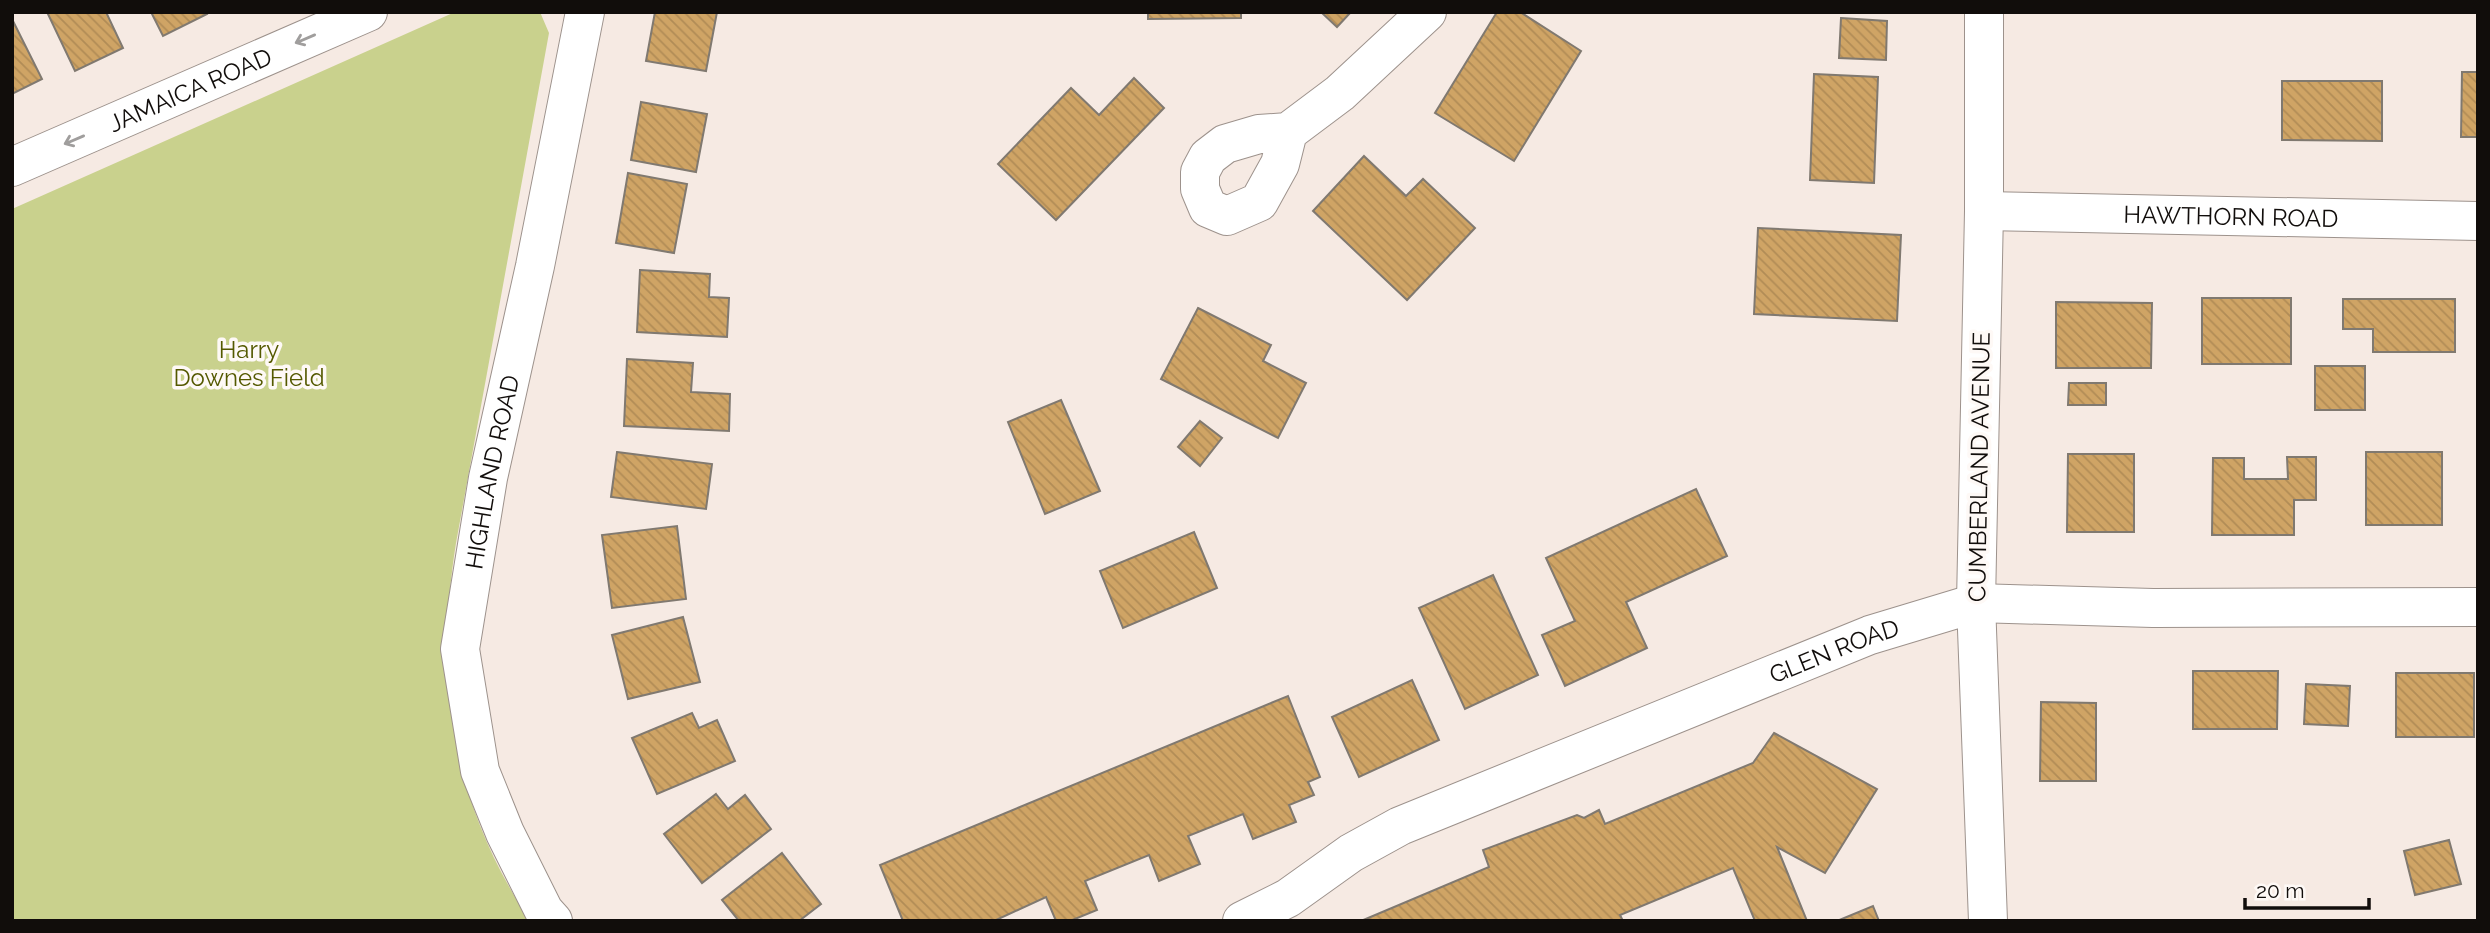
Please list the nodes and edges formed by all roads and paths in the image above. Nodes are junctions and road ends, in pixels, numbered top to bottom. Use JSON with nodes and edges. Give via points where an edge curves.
{"nodes":[{"id":1,"x":368,"y":12,"type":"edge"},
{"id":2,"x":585,"y":12,"type":"edge"},
{"id":3,"x":1427,"y":12,"type":"edge"},
{"id":4,"x":1984,"y":12,"type":"edge"},
{"id":5,"x":1288,"y":132,"type":"dead end"},
{"id":6,"x":12,"y":167,"type":"edge"},
{"id":7,"x":1984,"y":211,"type":"junction"},
{"id":8,"x":2478,"y":221,"type":"edge"},
{"id":9,"x":1976,"y":603,"type":"junction"},
{"id":10,"x":2478,"y":607,"type":"edge"},
{"id":11,"x":554,"y":921,"type":"edge"},
{"id":12,"x":1242,"y":921,"type":"edge"},
{"id":13,"x":1988,"y":921,"type":"edge"}],
"edges":[{"from":1,"to":6,"type":"street","name":"JAMAICA ROAD","one_way":true},
{"from":2,"to":11,"type":"street","name":"HIGHLAND ROAD","via":[[488,478],[460,649],[480,771],[505,833],[544,911]]},
{"from":3,"to":5,"type":"street","via":[[1340,93]]},
{"from":4,"to":7,"type":"street","name":"CUMBERLAND AVENUE"},
{"from":7,"to":8,"type":"street","name":"HAWTHORN ROAD"},
{"from":7,"to":9,"type":"street","name":"CUMBERLAND AVENUE"},
{"from":9,"to":10,"type":"street","name":"GLEN ROAD","via":[[2153,608]]},
{"from":9,"to":12,"type":"street","name":"GLEN ROAD","via":[[1870,635],[1400,826],[1351,853],[1288,898]]},
{"from":9,"to":13,"type":"street","name":"CUMBERLAND AVENUE"}]}
